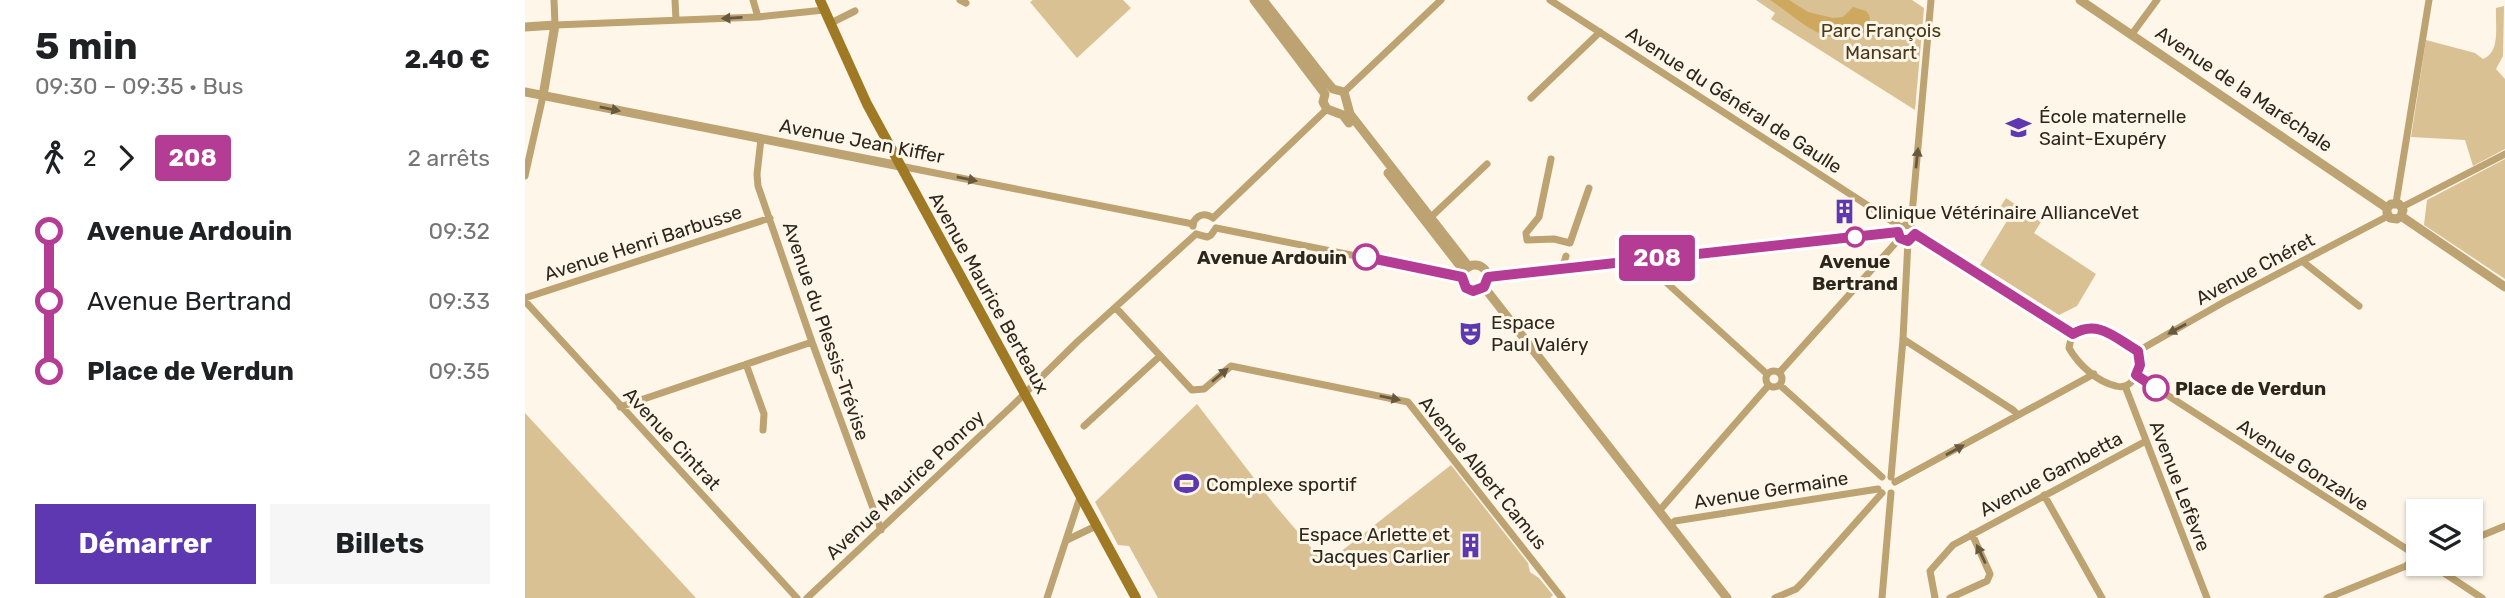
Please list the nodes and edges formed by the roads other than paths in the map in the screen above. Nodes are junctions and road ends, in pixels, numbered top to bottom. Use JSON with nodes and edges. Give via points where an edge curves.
{"nodes":[{"id":1,"x":554,"y":0,"type":"edge"},
{"id":2,"x":675,"y":0,"type":"edge"},
{"id":3,"x":753,"y":0,"type":"edge"},
{"id":4,"x":1254,"y":0,"type":"edge"},
{"id":5,"x":1263,"y":0,"type":"edge"},
{"id":6,"x":1441,"y":0,"type":"edge"},
{"id":7,"x":1549,"y":0,"type":"edge"},
{"id":8,"x":1930,"y":0,"type":"edge"},
{"id":9,"x":2080,"y":0,"type":"edge"},
{"id":10,"x":2157,"y":0,"type":"edge"},
{"id":11,"x":2429,"y":0,"type":"edge"},
{"id":12,"x":822,"y":5,"type":"edge"},
{"id":13,"x":855,"y":11,"type":"dead end"},
{"id":14,"x":758,"y":16,"type":"junction"},
{"id":15,"x":676,"y":20,"type":"junction"},
{"id":16,"x":831,"y":23,"type":"junction"},
{"id":17,"x":555,"y":25,"type":"junction"},
{"id":18,"x":525,"y":27,"type":"edge"},
{"id":19,"x":1600,"y":32,"type":"junction"},
{"id":20,"x":2132,"y":34,"type":"junction"},
{"id":21,"x":1329,"y":91,"type":"junction"},
{"id":22,"x":525,"y":92,"type":"edge"},
{"id":23,"x":1344,"y":92,"type":"junction"},
{"id":24,"x":543,"y":96,"type":"junction"},
{"id":25,"x":1531,"y":98,"type":"dead end"},
{"id":26,"x":1346,"y":105,"type":"junction"},
{"id":27,"x":1332,"y":110,"type":"junction"},
{"id":28,"x":761,"y":139,"type":"junction"},
{"id":29,"x":2505,"y":154,"type":"edge"},
{"id":30,"x":1551,"y":159,"type":"dead end"},
{"id":31,"x":1487,"y":164,"type":"dead end"},
{"id":32,"x":901,"y":166,"type":"junction"},
{"id":33,"x":525,"y":176,"type":"edge"},
{"id":34,"x":1589,"y":188,"type":"dead end"},
{"id":35,"x":2400,"y":209,"type":"junction"},
{"id":36,"x":2388,"y":212,"type":"junction"},
{"id":37,"x":1431,"y":217,"type":"junction"},
{"id":38,"x":770,"y":218,"type":"junction"},
{"id":39,"x":1213,"y":218,"type":"junction"},
{"id":40,"x":1193,"y":224,"type":"junction"},
{"id":41,"x":1910,"y":226,"type":"junction"},
{"id":42,"x":1216,"y":228,"type":"junction"},
{"id":43,"x":1196,"y":234,"type":"junction"},
{"id":44,"x":1915,"y":234,"type":"junction"},
{"id":45,"x":1902,"y":235,"type":"junction"},
{"id":46,"x":1566,"y":256,"type":"dead end"},
{"id":47,"x":1646,"y":260,"type":"junction"},
{"id":48,"x":2302,"y":261,"type":"junction"},
{"id":49,"x":1562,"y":269,"type":"junction"},
{"id":50,"x":1465,"y":272,"type":"junction"},
{"id":51,"x":1488,"y":277,"type":"junction"},
{"id":52,"x":1484,"y":287,"type":"junction"},
{"id":53,"x":2505,"y":287,"type":"edge"},
{"id":54,"x":525,"y":300,"type":"edge"},
{"id":55,"x":2359,"y":306,"type":"dead end"},
{"id":56,"x":1115,"y":308,"type":"junction"},
{"id":57,"x":2073,"y":334,"type":"junction"},
{"id":58,"x":1903,"y":339,"type":"junction"},
{"id":59,"x":812,"y":342,"type":"junction"},
{"id":60,"x":2138,"y":351,"type":"junction"},
{"id":61,"x":1160,"y":356,"type":"junction"},
{"id":62,"x":746,"y":364,"type":"junction"},
{"id":63,"x":1779,"y":373,"type":"junction"},
{"id":64,"x":1767,"y":374,"type":"junction"},
{"id":65,"x":2094,"y":374,"type":"junction"},
{"id":66,"x":2136,"y":375,"type":"junction"},
{"id":67,"x":1780,"y":385,"type":"junction"},
{"id":68,"x":1769,"y":386,"type":"junction"},
{"id":69,"x":2125,"y":386,"type":"junction"},
{"id":70,"x":1024,"y":395,"type":"junction"},
{"id":71,"x":620,"y":407,"type":"junction"},
{"id":72,"x":2018,"y":415,"type":"junction"},
{"id":73,"x":1084,"y":426,"type":"dead end"},
{"id":74,"x":763,"y":430,"type":"dead end"},
{"id":75,"x":2146,"y":441,"type":"junction"},
{"id":76,"x":1882,"y":477,"type":"junction"},
{"id":77,"x":1893,"y":480,"type":"junction"},
{"id":78,"x":1880,"y":491,"type":"junction"},
{"id":79,"x":1891,"y":493,"type":"junction"},
{"id":80,"x":2044,"y":495,"type":"junction"},
{"id":81,"x":1080,"y":497,"type":"junction"},
{"id":82,"x":1659,"y":511,"type":"junction"},
{"id":83,"x":1670,"y":524,"type":"junction"},
{"id":84,"x":1096,"y":526,"type":"junction"},
{"id":85,"x":2505,"y":526,"type":"edge"},
{"id":86,"x":881,"y":530,"type":"junction"},
{"id":87,"x":1972,"y":534,"type":"junction"},
{"id":88,"x":2483,"y":535,"type":"edge"},
{"id":89,"x":1067,"y":540,"type":"junction"},
{"id":90,"x":2406,"y":548,"type":"edge"},
{"id":91,"x":2406,"y":566,"type":"edge"},
{"id":92,"x":2449,"y":576,"type":"edge"},
{"id":93,"x":797,"y":598,"type":"edge"},
{"id":94,"x":807,"y":598,"type":"edge"},
{"id":95,"x":1047,"y":598,"type":"edge"},
{"id":96,"x":1136,"y":598,"type":"edge"},
{"id":97,"x":1562,"y":598,"type":"edge"},
{"id":98,"x":1727,"y":598,"type":"edge"},
{"id":99,"x":1775,"y":598,"type":"edge"},
{"id":100,"x":1882,"y":598,"type":"edge"},
{"id":101,"x":1935,"y":598,"type":"edge"},
{"id":102,"x":1950,"y":598,"type":"edge"},
{"id":103,"x":2102,"y":598,"type":"edge"},
{"id":104,"x":2207,"y":598,"type":"edge"},
{"id":105,"x":2327,"y":598,"type":"edge"},
{"id":106,"x":2482,"y":598,"type":"edge"}],
"edges":[{"from":1,"to":17,"type":"street"},
{"from":2,"to":15,"type":"street"},
{"from":3,"to":14,"type":"street"},
{"from":4,"to":21,"type":"street"},
{"from":5,"to":21,"type":"street"},
{"from":6,"to":23,"type":"street"},
{"from":7,"to":19,"type":"street","name":"Avenue du Général de Gaulle"},
{"from":41,"to":8,"type":"street","one_way":true},
{"from":9,"to":20,"type":"street","name":"Avenue de la Maréchale"},
{"from":10,"to":20,"type":"street"},
{"from":11,"to":35,"type":"street"},
{"from":12,"to":14,"type":"street"},
{"from":12,"to":16,"type":"main road","name":"Avenue Maurice Berteaux"},
{"from":13,"to":16,"type":"street"},
{"from":14,"to":15,"type":"street","one_way":true},
{"from":15,"to":17,"type":"street"},
{"from":16,"to":32,"type":"main road","name":"Avenue Maurice Berteaux"},
{"from":17,"to":18,"type":"street"},
{"from":17,"to":24,"type":"street"},
{"from":19,"to":25,"type":"street"},
{"from":19,"to":45,"type":"street","name":"Avenue du Général de Gaulle"},
{"from":20,"to":36,"type":"street","name":"Avenue de la Maréchale"},
{"from":21,"to":23,"type":"street"},
{"from":21,"to":27,"type":"street","via":[[1323,102]]},
{"from":22,"to":24,"type":"street","name":"Avenue Jean Kiffer"},
{"from":23,"to":26,"type":"street"},
{"from":24,"to":28,"type":"street","name":"Avenue Jean Kiffer","one_way":true},
{"from":24,"to":33,"type":"street"},
{"from":26,"to":27,"type":"street"},
{"from":26,"to":37,"type":"street"},
{"from":27,"to":39,"type":"street"},
{"from":27,"to":50,"type":"street","via":[[1343,115]]},
{"from":28,"to":32,"type":"street","name":"Avenue Jean Kiffer"},
{"from":28,"to":38,"type":"street","name":"Avenue du Plessis-Trévise","via":[[758,186]]},
{"from":29,"to":35,"type":"street"},
{"from":30,"to":34,"type":"street","via":[[1539,217],[1527,240],[1570,243]]},
{"from":31,"to":37,"type":"street"},
{"from":32,"to":40,"type":"street","name":"Avenue Jean Kiffer","one_way":true},
{"from":32,"to":70,"type":"main road","name":"Avenue Maurice Berteaux"},
{"from":35,"to":36,"type":"street","via":[[2391,204]]},
{"from":35,"to":36,"type":"street","via":[[2395,219]]},
{"from":35,"to":53,"type":"street"},
{"from":36,"to":48,"type":"street","name":"Avenue Chéret"},
{"from":37,"to":50,"type":"street"},
{"from":38,"to":54,"type":"street","name":"Avenue Henri Barbusse"},
{"from":38,"to":59,"type":"street","name":"Avenue du Plessis-Trévise"},
{"from":39,"to":40,"type":"street","via":[[1201,215]]},
{"from":39,"to":42,"type":"street"},
{"from":40,"to":43,"type":"street"},
{"from":41,"to":44,"type":"street"},
{"from":41,"to":45,"type":"street"},
{"from":42,"to":43,"type":"street","via":[[1207,237]]},
{"from":42,"to":50,"type":"street"},
{"from":43,"to":56,"type":"street","name":"Avenue Maurice Ponroy"},
{"from":44,"to":45,"type":"street"},
{"from":44,"to":57,"type":"street"},
{"from":45,"to":47,"type":"street"},
{"from":45,"to":58,"type":"street"},
{"from":45,"to":63,"type":"street"},
{"from":46,"to":49,"type":"street"},
{"from":47,"to":49,"type":"street"},
{"from":47,"to":64,"type":"street"},
{"from":48,"to":55,"type":"street"},
{"from":48,"to":60,"type":"street","name":"Avenue Chéret","one_way":true},
{"from":49,"to":51,"type":"street"},
{"from":50,"to":51,"type":"street","via":[[1481,267]]},
{"from":50,"to":52,"type":"street","via":[[1464,285],[1470,290]]},
{"from":51,"to":52,"type":"street"},
{"from":52,"to":82,"type":"street"},
{"from":54,"to":71,"type":"street","name":"Avenue Cintrat"},
{"from":56,"to":61,"type":"street","name":"Avenue Albert Camus"},
{"from":56,"to":70,"type":"street","name":"Avenue Maurice Ponroy"},
{"from":57,"to":60,"type":"street","via":[[2091,327],[2102,329]]},
{"from":57,"to":65,"type":"street","via":[[2069,348]]},
{"from":58,"to":72,"type":"street"},
{"from":58,"to":77,"type":"street"},
{"from":59,"to":62,"type":"street"},
{"from":59,"to":86,"type":"street","name":"Avenue du Plessis-Trévise"},
{"from":60,"to":66,"type":"street"},
{"from":61,"to":73,"type":"street"},
{"from":61,"to":97,"type":"street","name":"Avenue Albert Camus","one_way":true,"via":[[1192,390],[1199,391],[1231,366],[1408,402]]},
{"from":62,"to":71,"type":"street"},
{"from":62,"to":74,"type":"street","via":[[764,414]]},
{"from":63,"to":64,"type":"street"},
{"from":63,"to":67,"type":"street"},
{"from":64,"to":68,"type":"street"},
{"from":65,"to":69,"type":"street","via":[[2117,387]]},
{"from":65,"to":72,"type":"street"},
{"from":66,"to":69,"type":"street"},
{"from":66,"to":90,"type":"street","name":"Avenue Gonzalve"},
{"from":67,"to":68,"type":"street"},
{"from":67,"to":76,"type":"street"},
{"from":68,"to":82,"type":"street"},
{"from":69,"to":75,"type":"street","name":"Avenue Lefèvre"},
{"from":70,"to":81,"type":"main road","name":"Avenue Maurice Berteaux"},
{"from":70,"to":86,"type":"street","name":"Avenue Maurice Ponroy"},
{"from":71,"to":93,"type":"street","name":"Avenue Cintrat"},
{"from":77,"to":72,"type":"street","one_way":true},
{"from":75,"to":80,"type":"street","name":"Avenue Gambetta"},
{"from":75,"to":104,"type":"street","name":"Avenue Lefèvre"},
{"from":76,"to":77,"type":"street"},
{"from":76,"to":78,"type":"street"},
{"from":77,"to":79,"type":"street"},
{"from":78,"to":79,"type":"street"},
{"from":78,"to":83,"type":"street","name":"Avenue Germaine"},
{"from":78,"to":99,"type":"street","via":[[1803,582]]},
{"from":79,"to":100,"type":"street"},
{"from":80,"to":87,"type":"street","name":"Avenue Gambetta"},
{"from":80,"to":103,"type":"street"},
{"from":81,"to":84,"type":"main road","name":"Avenue Maurice Berteaux"},
{"from":81,"to":89,"type":"street"},
{"from":82,"to":83,"type":"street"},
{"from":83,"to":98,"type":"street"},
{"from":84,"to":89,"type":"street"},
{"from":84,"to":96,"type":"main road","name":"Avenue Maurice Berteaux"},
{"from":85,"to":88,"type":"street"},
{"from":86,"to":94,"type":"street","name":"Avenue Maurice Ponroy"},
{"from":87,"to":101,"type":"street","name":"Avenue Gambetta","via":[[1953,545],[1930,571]]},
{"from":102,"to":87,"type":"street","one_way":true,"via":[[1987,581],[1990,573]]},
{"from":89,"to":95,"type":"street"},
{"from":91,"to":105,"type":"street"},
{"from":92,"to":106,"type":"street"}]}
